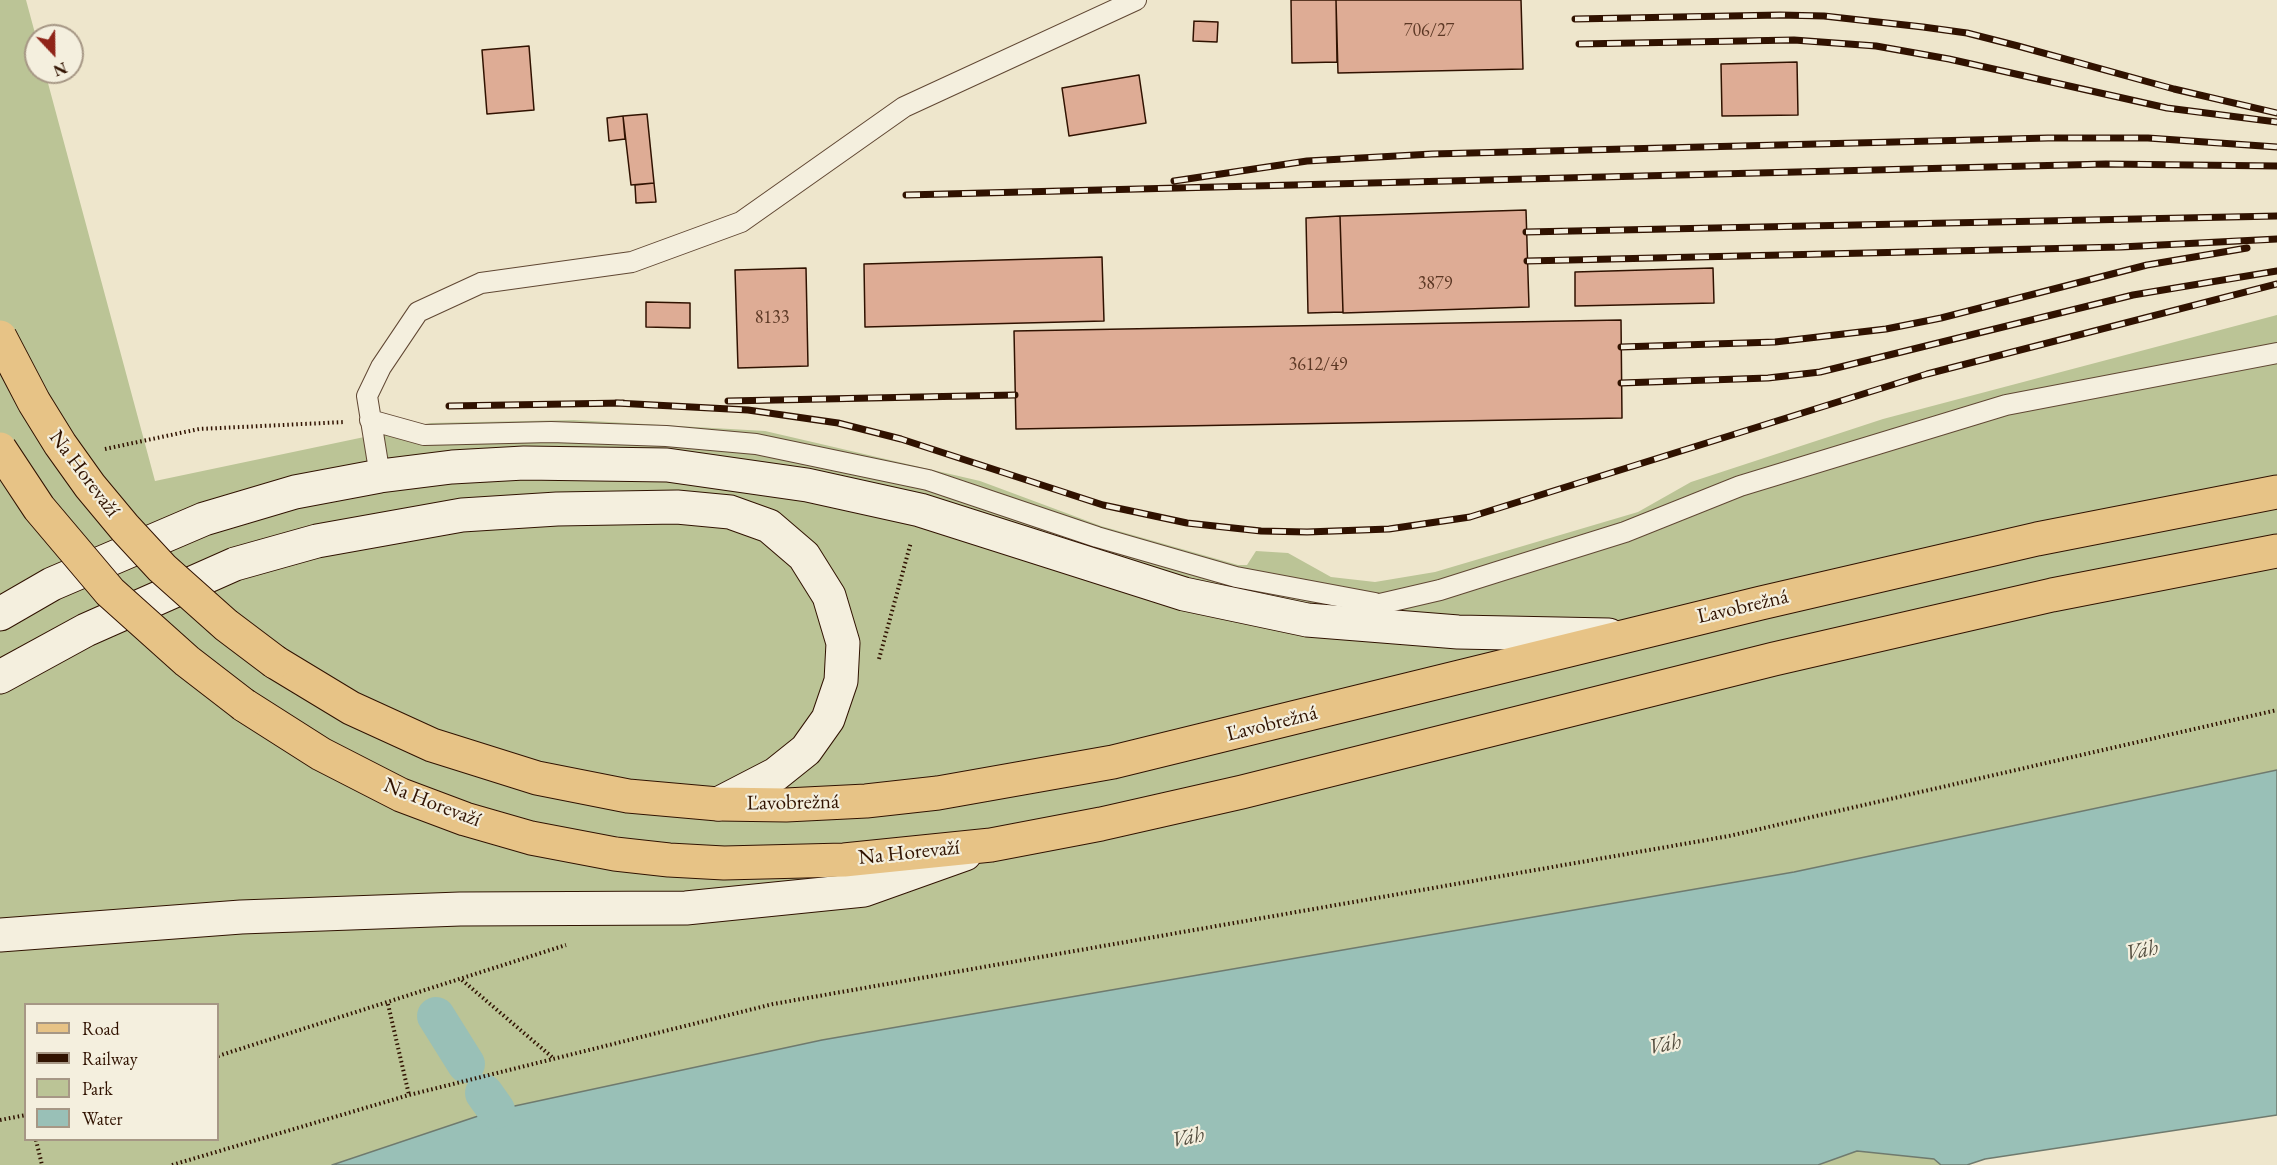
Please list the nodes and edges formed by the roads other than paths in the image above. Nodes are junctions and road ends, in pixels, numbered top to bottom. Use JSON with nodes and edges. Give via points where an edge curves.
{"nodes":[{"id":1,"x":1136,"y":0,"type":"edge"},
{"id":2,"x":0,"y":337,"type":"edge"},
{"id":3,"x":2277,"y":353,"type":"edge"},
{"id":4,"x":370,"y":420,"type":"junction"},
{"id":5,"x":0,"y":449,"type":"edge"},
{"id":6,"x":380,"y":476,"type":"junction"},
{"id":7,"x":2277,"y":492,"type":"edge"},
{"id":8,"x":2277,"y":551,"type":"edge"},
{"id":9,"x":0,"y":614,"type":"edge"},
{"id":10,"x":1625,"y":635,"type":"junction"},
{"id":11,"x":275,"y":662,"type":"joint"},
{"id":12,"x":0,"y":677,"type":"edge"},
{"id":13,"x":718,"y":804,"type":"junction"},
{"id":14,"x":991,"y":845,"type":"junction"},
{"id":15,"x":0,"y":935,"type":"edge"}],
"edges":[{"from":1,"to":4,"type":"lane","via":[[904,107],[741,222],[632,262],[481,283],[418,312],[381,367],[367,396]]},
{"from":2,"to":11,"type":"main road","name":"Na Horevaží","bridge":true,"via":[[60,444],[118,519],[170,575]]},
{"from":3,"to":4,"type":"lane","via":[[2006,405],[1740,486],[1625,532],[1450,587],[1371,605],[1236,577],[1097,537],[928,480],[766,446],[655,435],[424,435]]},
{"from":4,"to":6,"type":"lane"},
{"from":5,"to":14,"type":"main road","name":"Na Horevaží","bridge":true,"via":[[39,508],[110,592],[187,662],[244,705],[321,754],[401,795],[465,819],[615,854],[735,863],[844,860]]},
{"from":6,"to":9,"type":"main road","via":[[295,492],[204,519],[52,584]]},
{"from":6,"to":10,"type":"main road","via":[[524,463],[667,465],[807,484],[920,510],[1184,594],[1307,620],[1458,632]]},
{"from":7,"to":10,"type":"main road","name":"Ľavobrežná","via":[[2037,539]]},
{"from":8,"to":14,"type":"main road","via":[[2029,601],[1774,659],[1242,792]]},
{"from":10,"to":13,"type":"main road","name":"Ľavobrežná","via":[[1217,738],[1013,782],[866,801],[786,806]]},
{"from":11,"to":13,"type":"main road","name":"Ľavobrežná","via":[[351,708],[432,745],[537,778],[628,796]]},
{"from":12,"to":13,"type":"main road","via":[[86,630],[235,564],[317,541],[462,515],[677,507],[730,512],[769,526],[804,556],[829,596],[843,643],[842,672],[828,719],[806,750],[776,774]]},
{"from":14,"to":15,"type":"main road","via":[[864,890],[687,908],[460,909],[241,917]]}]}
